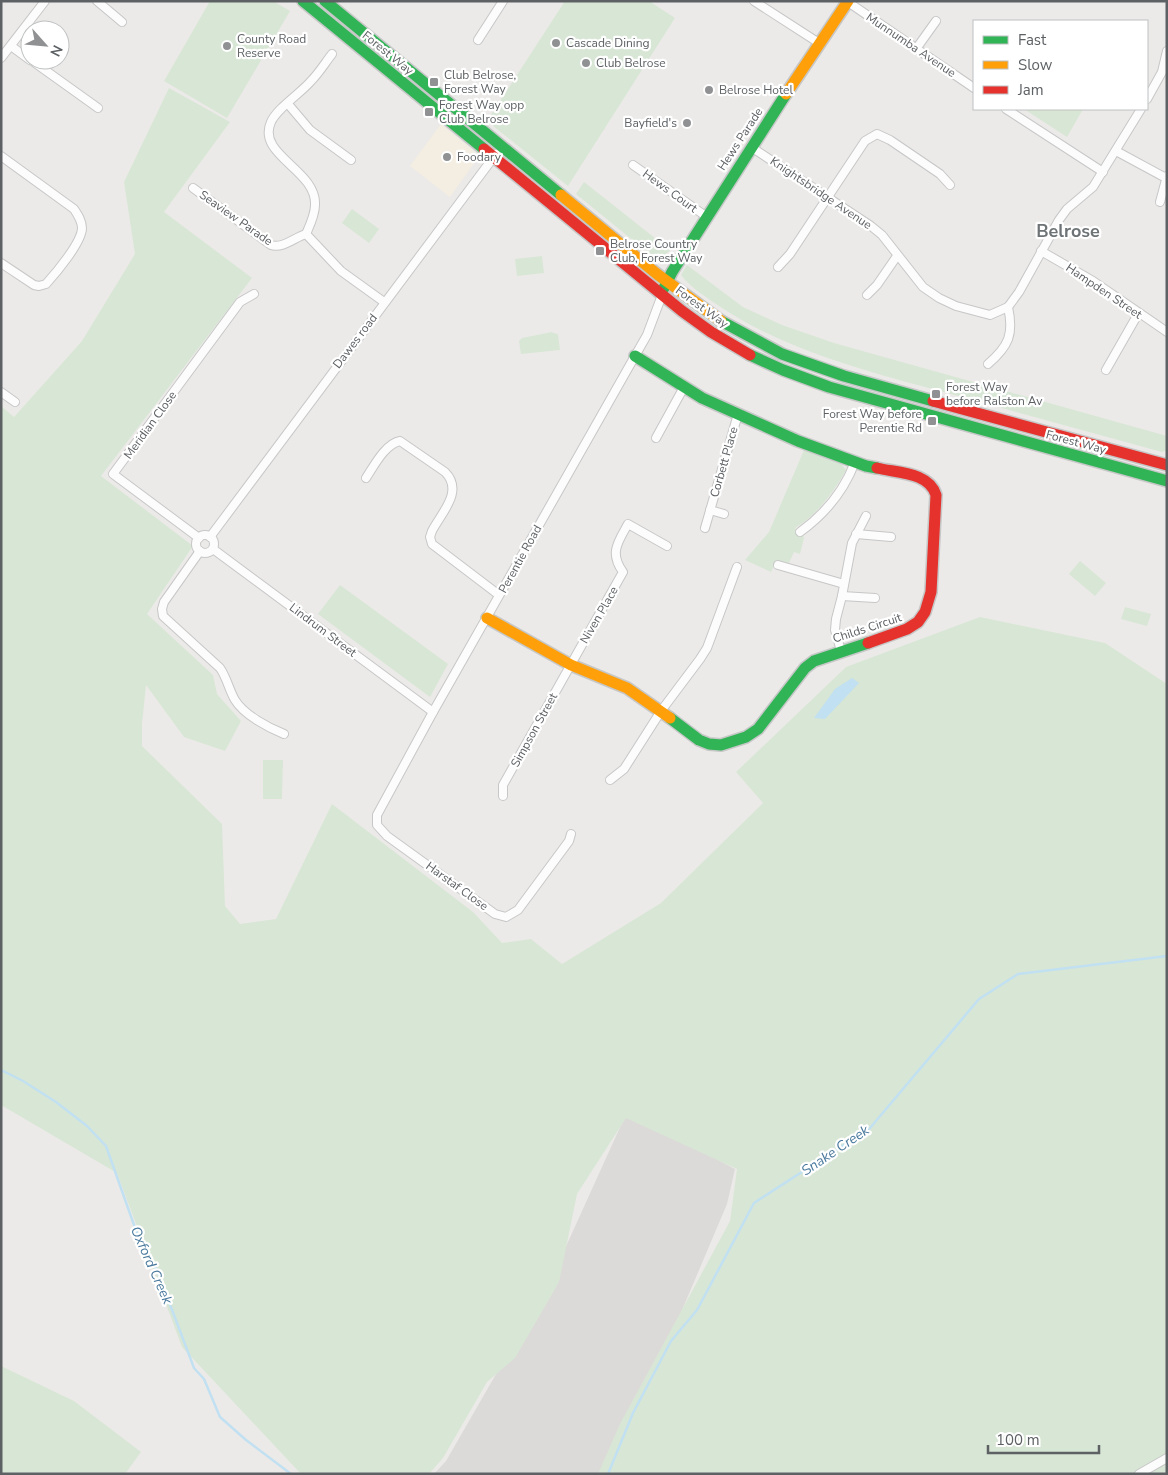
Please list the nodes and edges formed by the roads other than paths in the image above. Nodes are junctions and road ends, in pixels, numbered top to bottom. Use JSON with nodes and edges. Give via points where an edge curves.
{"nodes":[{"id":1,"x":45,"y":1,"type":"edge"},
{"id":2,"x":97,"y":1,"type":"edge"},
{"id":3,"x":303,"y":1,"type":"edge"},
{"id":4,"x":325,"y":1,"type":"edge"},
{"id":5,"x":504,"y":1,"type":"edge"},
{"id":6,"x":754,"y":1,"type":"edge"},
{"id":7,"x":848,"y":2,"type":"edge"},
{"id":8,"x":936,"y":21,"type":"dead end"},
{"id":9,"x":122,"y":22,"type":"dead end"},
{"id":10,"x":478,"y":40,"type":"dead end"},
{"id":11,"x":819,"y":43,"type":"junction"},
{"id":12,"x":11,"y":46,"type":"junction"},
{"id":13,"x":916,"y":49,"type":"junction"},
{"id":14,"x":1167,"y":51,"type":"edge"},
{"id":15,"x":20,"y":53,"type":"edge"},
{"id":16,"x":332,"y":54,"type":"dead end"},
{"id":17,"x":1,"y":58,"type":"edge"},
{"id":18,"x":44,"y":70,"type":"edge"},
{"id":19,"x":973,"y":87,"type":"edge"},
{"id":20,"x":1148,"y":97,"type":"edge"},
{"id":21,"x":288,"y":104,"type":"junction"},
{"id":22,"x":98,"y":108,"type":"dead end"},
{"id":23,"x":1008,"y":110,"type":"edge"},
{"id":24,"x":1140,"y":110,"type":"edge"},
{"id":25,"x":502,"y":146,"type":"junction"},
{"id":26,"x":751,"y":147,"type":"junction"},
{"id":27,"x":1116,"y":151,"type":"junction"},
{"id":28,"x":1,"y":156,"type":"edge"},
{"id":29,"x":493,"y":157,"type":"junction"},
{"id":30,"x":351,"y":160,"type":"dead end"},
{"id":31,"x":633,"y":165,"type":"dead end"},
{"id":32,"x":1103,"y":172,"type":"junction"},
{"id":33,"x":1166,"y":177,"type":"edge"},
{"id":34,"x":950,"y":185,"type":"dead end"},
{"id":35,"x":193,"y":188,"type":"dead end"},
{"id":36,"x":828,"y":197,"type":"junction"},
{"id":37,"x":1160,"y":202,"type":"dead end"},
{"id":38,"x":707,"y":217,"type":"junction"},
{"id":39,"x":306,"y":234,"type":"junction"},
{"id":40,"x":1041,"y":251,"type":"junction"},
{"id":41,"x":897,"y":256,"type":"junction"},
{"id":42,"x":1,"y":263,"type":"edge"},
{"id":43,"x":778,"y":267,"type":"dead end"},
{"id":44,"x":667,"y":281,"type":"junction"},
{"id":45,"x":254,"y":294,"type":"dead end"},
{"id":46,"x":662,"y":295,"type":"junction"},
{"id":47,"x":867,"y":295,"type":"dead end"},
{"id":48,"x":384,"y":302,"type":"junction"},
{"id":49,"x":1008,"y":307,"type":"junction"},
{"id":50,"x":1138,"y":314,"type":"junction"},
{"id":51,"x":1167,"y":332,"type":"edge"},
{"id":52,"x":635,"y":356,"type":"junction"},
{"id":53,"x":988,"y":364,"type":"dead end"},
{"id":54,"x":1106,"y":370,"type":"dead end"},
{"id":55,"x":684,"y":387,"type":"junction"},
{"id":56,"x":1,"y":392,"type":"edge"},
{"id":57,"x":15,"y":402,"type":"dead end"},
{"id":58,"x":738,"y":414,"type":"junction"},
{"id":59,"x":656,"y":438,"type":"dead end"},
{"id":60,"x":855,"y":462,"type":"junction"},
{"id":61,"x":1167,"y":465,"type":"edge"},
{"id":62,"x":366,"y":478,"type":"dead end"},
{"id":63,"x":1167,"y":481,"type":"edge"},
{"id":64,"x":710,"y":510,"type":"junction"},
{"id":65,"x":724,"y":514,"type":"dead end"},
{"id":66,"x":866,"y":516,"type":"dead end"},
{"id":67,"x":705,"y":528,"type":"dead end"},
{"id":68,"x":800,"y":532,"type":"dead end"},
{"id":69,"x":856,"y":534,"type":"junction"},
{"id":70,"x":210,"y":537,"type":"junction"},
{"id":71,"x":891,"y":537,"type":"dead end"},
{"id":72,"x":199,"y":538,"type":"junction"},
{"id":73,"x":667,"y":546,"type":"dead end"},
{"id":74,"x":213,"y":549,"type":"junction"},
{"id":75,"x":200,"y":551,"type":"junction"},
{"id":76,"x":778,"y":565,"type":"dead end"},
{"id":77,"x":737,"y":567,"type":"dead end"},
{"id":78,"x":844,"y":584,"type":"junction"},
{"id":79,"x":500,"y":595,"type":"junction"},
{"id":80,"x":842,"y":596,"type":"junction"},
{"id":81,"x":875,"y":598,"type":"dead end"},
{"id":82,"x":487,"y":618,"type":"junction"},
{"id":83,"x":841,"y":651,"type":"junction"},
{"id":84,"x":571,"y":664,"type":"junction"},
{"id":85,"x":661,"y":711,"type":"junction"},
{"id":86,"x":433,"y":712,"type":"junction"},
{"id":87,"x":284,"y":734,"type":"dead end"},
{"id":88,"x":610,"y":780,"type":"dead end"},
{"id":89,"x":503,"y":796,"type":"dead end"},
{"id":90,"x":376,"y":821,"type":"joint"},
{"id":91,"x":571,"y":834,"type":"dead end"},
{"id":92,"x":1167,"y":1458,"type":"edge"},
{"id":93,"x":1139,"y":1474,"type":"edge"}],
"edges":[{"from":1,"to":12,"type":"street"},
{"from":2,"to":9,"type":"street"},
{"from":3,"to":29,"type":"main road","name":"Forest Way"},
{"from":4,"to":25,"type":"main road","name":"Forest Way"},
{"from":5,"to":10,"type":"street"},
{"from":6,"to":11,"type":"street"},
{"from":7,"to":11,"type":"main road","name":"Hews Parade"},
{"from":7,"to":13,"type":"street","name":"Munnumba Avenue"},
{"from":8,"to":13,"type":"street"},
{"from":11,"to":26,"type":"main road","name":"Hews Parade"},
{"from":12,"to":15,"type":"street"},
{"from":12,"to":17,"type":"street"},
{"from":13,"to":19,"type":"street","name":"Munnumba Avenue"},
{"from":14,"to":20,"type":"street","via":[[1162,72]]},
{"from":16,"to":21,"type":"street","via":[[311,82]]},
{"from":18,"to":22,"type":"street"},
{"from":21,"to":30,"type":"street","via":[[310,130]]},
{"from":21,"to":39,"type":"street","via":[[270,123],[269,137],[272,146],[311,186],[315,204]]},
{"from":23,"to":32,"type":"street"},
{"from":24,"to":27,"type":"street"},
{"from":25,"to":29,"type":"street","name":"Dawes road"},
{"from":25,"to":44,"type":"main road","name":"Forest Way"},
{"from":26,"to":36,"type":"street","name":"Knightsbridge Avenue"},
{"from":26,"to":38,"type":"main road","name":"Hews Parade"},
{"from":27,"to":32,"type":"street"},
{"from":27,"to":33,"type":"street"},
{"from":28,"to":42,"type":"street","via":[[74,209],[82,228],[78,241],[46,284],[34,285]]},
{"from":29,"to":46,"type":"main road","name":"Forest Way"},
{"from":29,"to":48,"type":"street","name":"Dawes road"},
{"from":31,"to":38,"type":"street","name":"Hews Court"},
{"from":32,"to":40,"type":"street","via":[[1093,187],[1059,220]]},
{"from":33,"to":37,"type":"street"},
{"from":34,"to":36,"type":"street","via":[[940,174],[877,134],[865,141]]},
{"from":35,"to":39,"type":"street","name":"Seaview Parade","via":[[271,245],[276,247]]},
{"from":36,"to":41,"type":"street","name":"Knightsbridge Avenue","via":[[882,235]]},
{"from":36,"to":43,"type":"street"},
{"from":38,"to":44,"type":"main road","name":"Hews Parade"},
{"from":39,"to":48,"type":"street","via":[[341,271]]},
{"from":40,"to":49,"type":"street"},
{"from":40,"to":50,"type":"street","name":"Hampden Street","via":[[1093,281]]},
{"from":41,"to":47,"type":"street"},
{"from":41,"to":49,"type":"street","name":"Knightsbridge Avenue","via":[[924,287],[956,306],[990,315]]},
{"from":44,"to":46,"type":"main road","name":"Hews Parade"},
{"from":44,"to":61,"type":"main road","name":"Forest Way","via":[[735,330],[804,362]]},
{"from":45,"to":72,"type":"street","name":"Meridian Close","via":[[240,302],[113,474]]},
{"from":46,"to":52,"type":"street","name":"Perentie Road"},
{"from":46,"to":63,"type":"main road","name":"Forest Way","via":[[728,342],[812,382]]},
{"from":48,"to":70,"type":"street","name":"Dawes road"},
{"from":49,"to":53,"type":"street","via":[[1012,325],[1008,341]]},
{"from":50,"to":51,"type":"street","name":"Hampden Street"},
{"from":50,"to":54,"type":"street"},
{"from":52,"to":55,"type":"main road","name":"Childs Circuit"},
{"from":52,"to":79,"type":"street","name":"Perentie Road"},
{"from":55,"to":58,"type":"main road","name":"Childs Circuit"},
{"from":55,"to":59,"type":"street"},
{"from":56,"to":57,"type":"street"},
{"from":58,"to":60,"type":"main road","name":"Childs Circuit"},
{"from":58,"to":64,"type":"street","name":"Corbett Place"},
{"from":60,"to":68,"type":"street","via":[[846,485],[823,513]]},
{"from":60,"to":83,"type":"main road","name":"Childs Circuit","via":[[922,478],[934,488],[931,592],[924,616],[911,628]]},
{"from":62,"to":79,"type":"street","via":[[389,447],[400,441],[445,472],[454,486],[453,494],[432,531],[432,544]]},
{"from":64,"to":65,"type":"street","name":"Corbett Place"},
{"from":64,"to":67,"type":"street","name":"Corbett Place"},
{"from":66,"to":69,"type":"street"},
{"from":69,"to":71,"type":"street"},
{"from":69,"to":78,"type":"street"},
{"from":70,"to":72,"type":"street"},
{"from":70,"to":74,"type":"street"},
{"from":72,"to":75,"type":"street","via":[[197,546]]},
{"from":73,"to":84,"type":"street","name":"Niven Place","via":[[628,524],[616,547],[617,564],[623,572]]},
{"from":74,"to":75,"type":"street"},
{"from":74,"to":86,"type":"street","name":"Lindrum Street"},
{"from":75,"to":87,"type":"street","via":[[164,602],[164,616],[220,668],[243,709],[270,729]]},
{"from":76,"to":78,"type":"street"},
{"from":77,"to":85,"type":"street","via":[[707,648]]},
{"from":78,"to":80,"type":"street"},
{"from":79,"to":82,"type":"street","name":"Perentie Road"},
{"from":80,"to":81,"type":"street"},
{"from":80,"to":83,"type":"street","via":[[835,630]]},
{"from":82,"to":84,"type":"main road","name":"Childs Circuit"},
{"from":82,"to":86,"type":"street","name":"Perentie Road"},
{"from":83,"to":85,"type":"main road","name":"Childs Circuit","via":[[805,668],[758,729],[732,742],[721,745],[699,740]]},
{"from":84,"to":85,"type":"main road","name":"Childs Circuit","via":[[627,688]]},
{"from":84,"to":89,"type":"street","name":"Simpson Street","via":[[503,785]]},
{"from":85,"to":88,"type":"street","via":[[624,769]]},
{"from":86,"to":90,"type":"street","name":"Perentie Road"},
{"from":90,"to":91,"type":"street","name":"Harstaf Close","via":[[378,828],[402,847],[495,914],[506,917],[518,910]]},
{"from":92,"to":93,"type":"street"}]}
